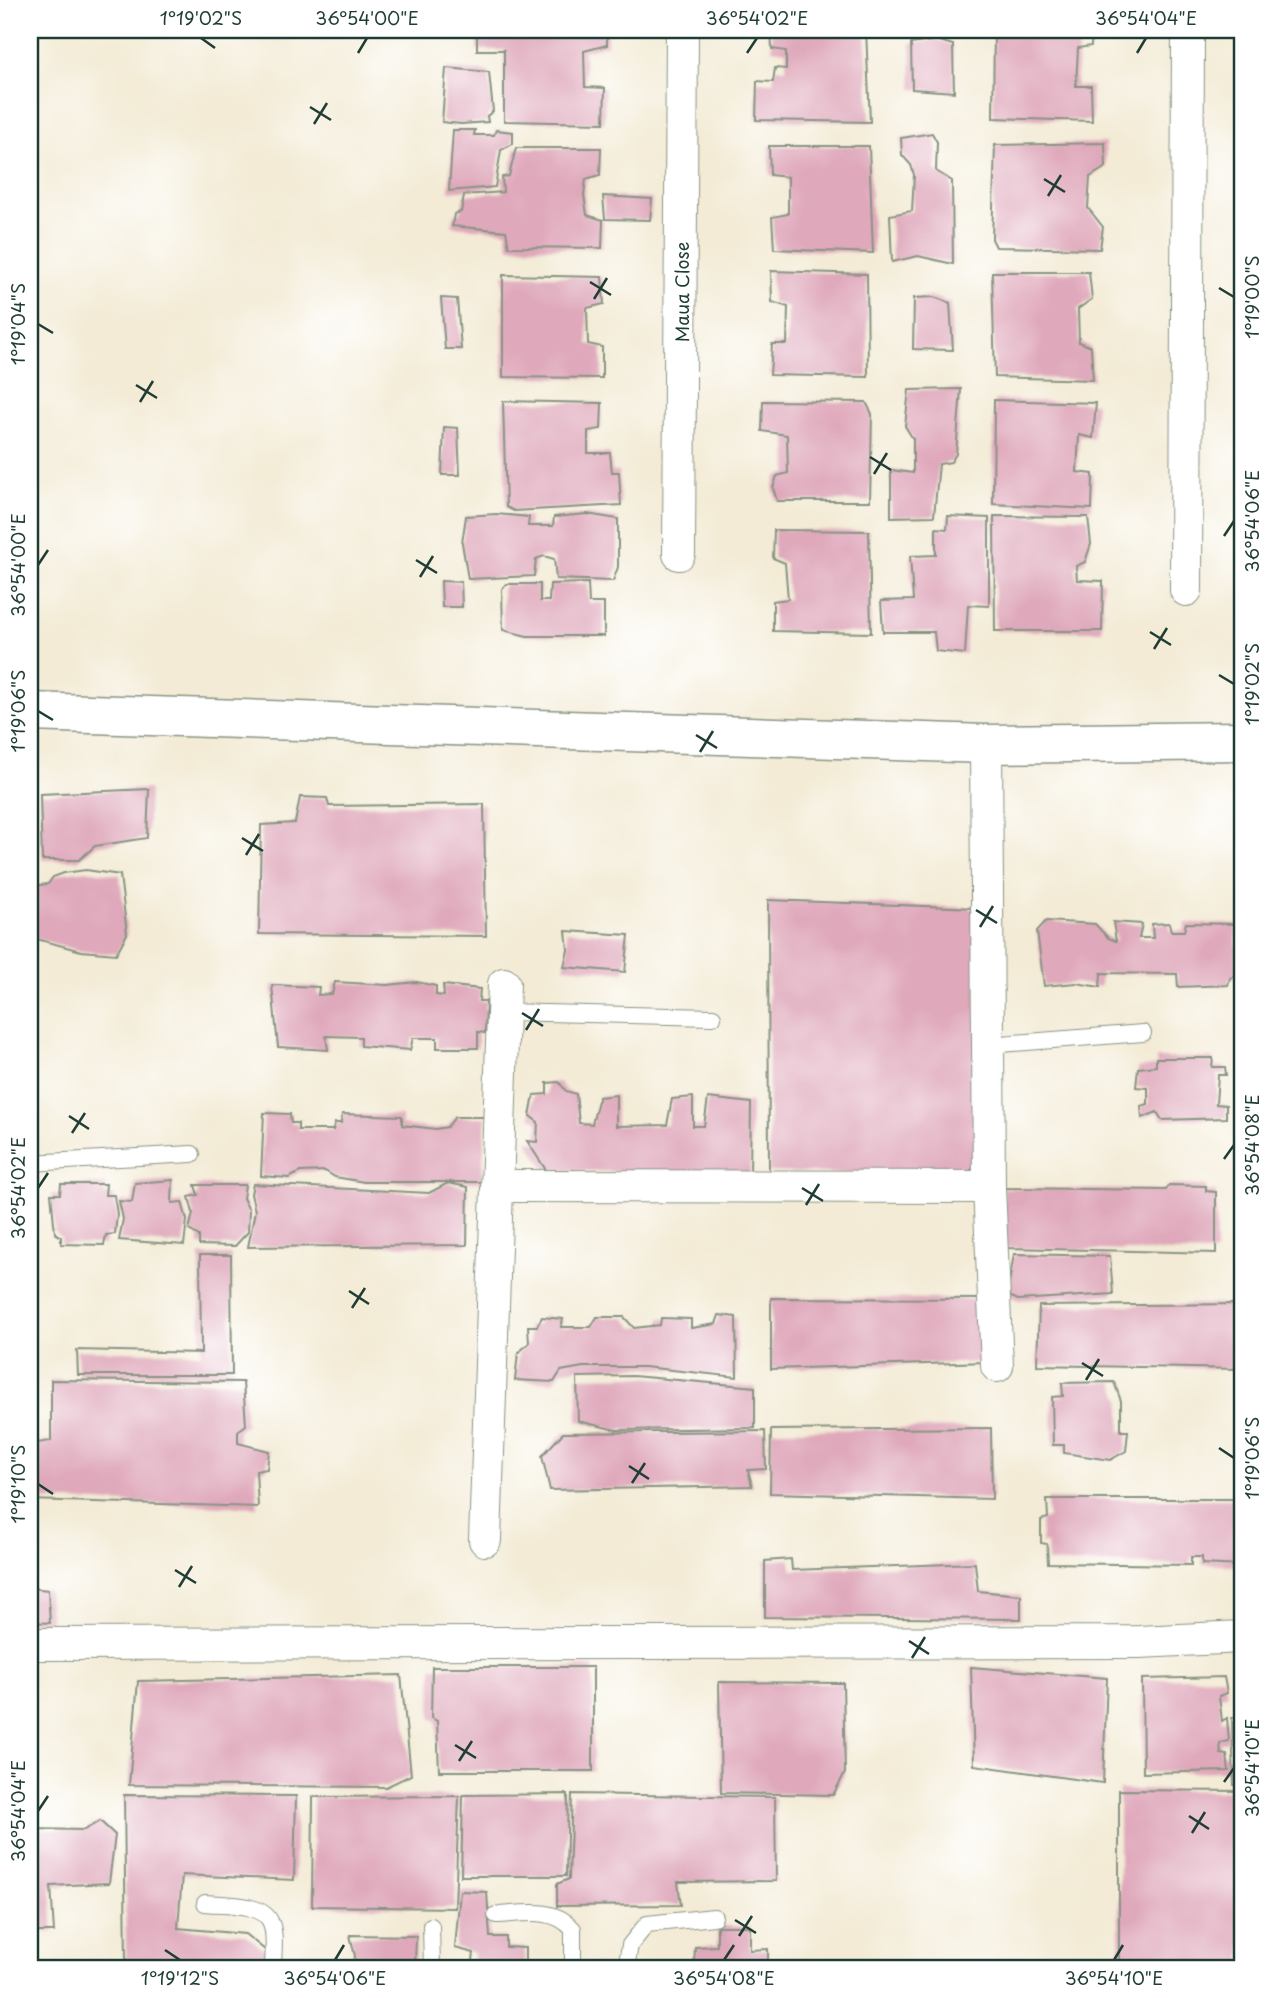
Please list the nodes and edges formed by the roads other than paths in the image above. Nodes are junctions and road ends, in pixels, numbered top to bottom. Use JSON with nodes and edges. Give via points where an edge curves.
{"nodes":[{"id":1,"x":682,"y":30,"type":"edge"},
{"id":2,"x":1188,"y":30,"type":"edge"},
{"id":3,"x":679,"y":554,"type":"dead end"},
{"id":4,"x":1186,"y":590,"type":"dead end"},
{"id":5,"x":30,"y":712,"type":"edge"},
{"id":6,"x":1242,"y":741,"type":"edge"},
{"id":7,"x":986,"y":744,"type":"junction"},
{"id":8,"x":504,"y":998,"type":"joint"},
{"id":9,"x":713,"y":1017,"type":"dead end"},
{"id":10,"x":1143,"y":1033,"type":"dead end"},
{"id":11,"x":988,"y":1045,"type":"junction"},
{"id":12,"x":192,"y":1154,"type":"dead end"},
{"id":13,"x":30,"y":1163,"type":"edge"},
{"id":14,"x":498,"y":1186,"type":"junction"},
{"id":15,"x":989,"y":1187,"type":"junction"},
{"id":16,"x":997,"y":1366,"type":"dead end"},
{"id":17,"x":485,"y":1540,"type":"dead end"},
{"id":18,"x":1242,"y":1637,"type":"edge"},
{"id":19,"x":30,"y":1644,"type":"edge"},
{"id":20,"x":205,"y":1903,"type":"dead end"},
{"id":21,"x":496,"y":1915,"type":"dead end"},
{"id":22,"x":714,"y":1917,"type":"dead end"},
{"id":23,"x":431,"y":1926,"type":"dead end"},
{"id":24,"x":273,"y":1968,"type":"edge"},
{"id":25,"x":432,"y":1968,"type":"edge"},
{"id":26,"x":573,"y":1968,"type":"edge"},
{"id":27,"x":626,"y":1968,"type":"edge"}],
"edges":[{"from":1,"to":3,"type":"street","name":"Maua Close"},
{"from":2,"to":4,"type":"street"},
{"from":5,"to":7,"type":"street"},
{"from":6,"to":7,"type":"street"},
{"from":7,"to":11,"type":"street"},
{"from":8,"to":9,"type":"lane"},
{"from":8,"to":14,"type":"street"},
{"from":10,"to":11,"type":"lane"},
{"from":11,"to":15,"type":"street"},
{"from":12,"to":13,"type":"lane"},
{"from":14,"to":15,"type":"street"},
{"from":14,"to":17,"type":"street"},
{"from":15,"to":16,"type":"street"},
{"from":18,"to":19,"type":"street","via":[[1139,1642]]},
{"from":20,"to":24,"type":"lane","via":[[264,1913],[272,1924]]},
{"from":21,"to":26,"type":"lane","via":[[552,1913],[565,1920],[573,1929]]},
{"from":22,"to":27,"type":"lane","via":[[647,1924],[630,1945]]},
{"from":23,"to":25,"type":"lane"}]}
